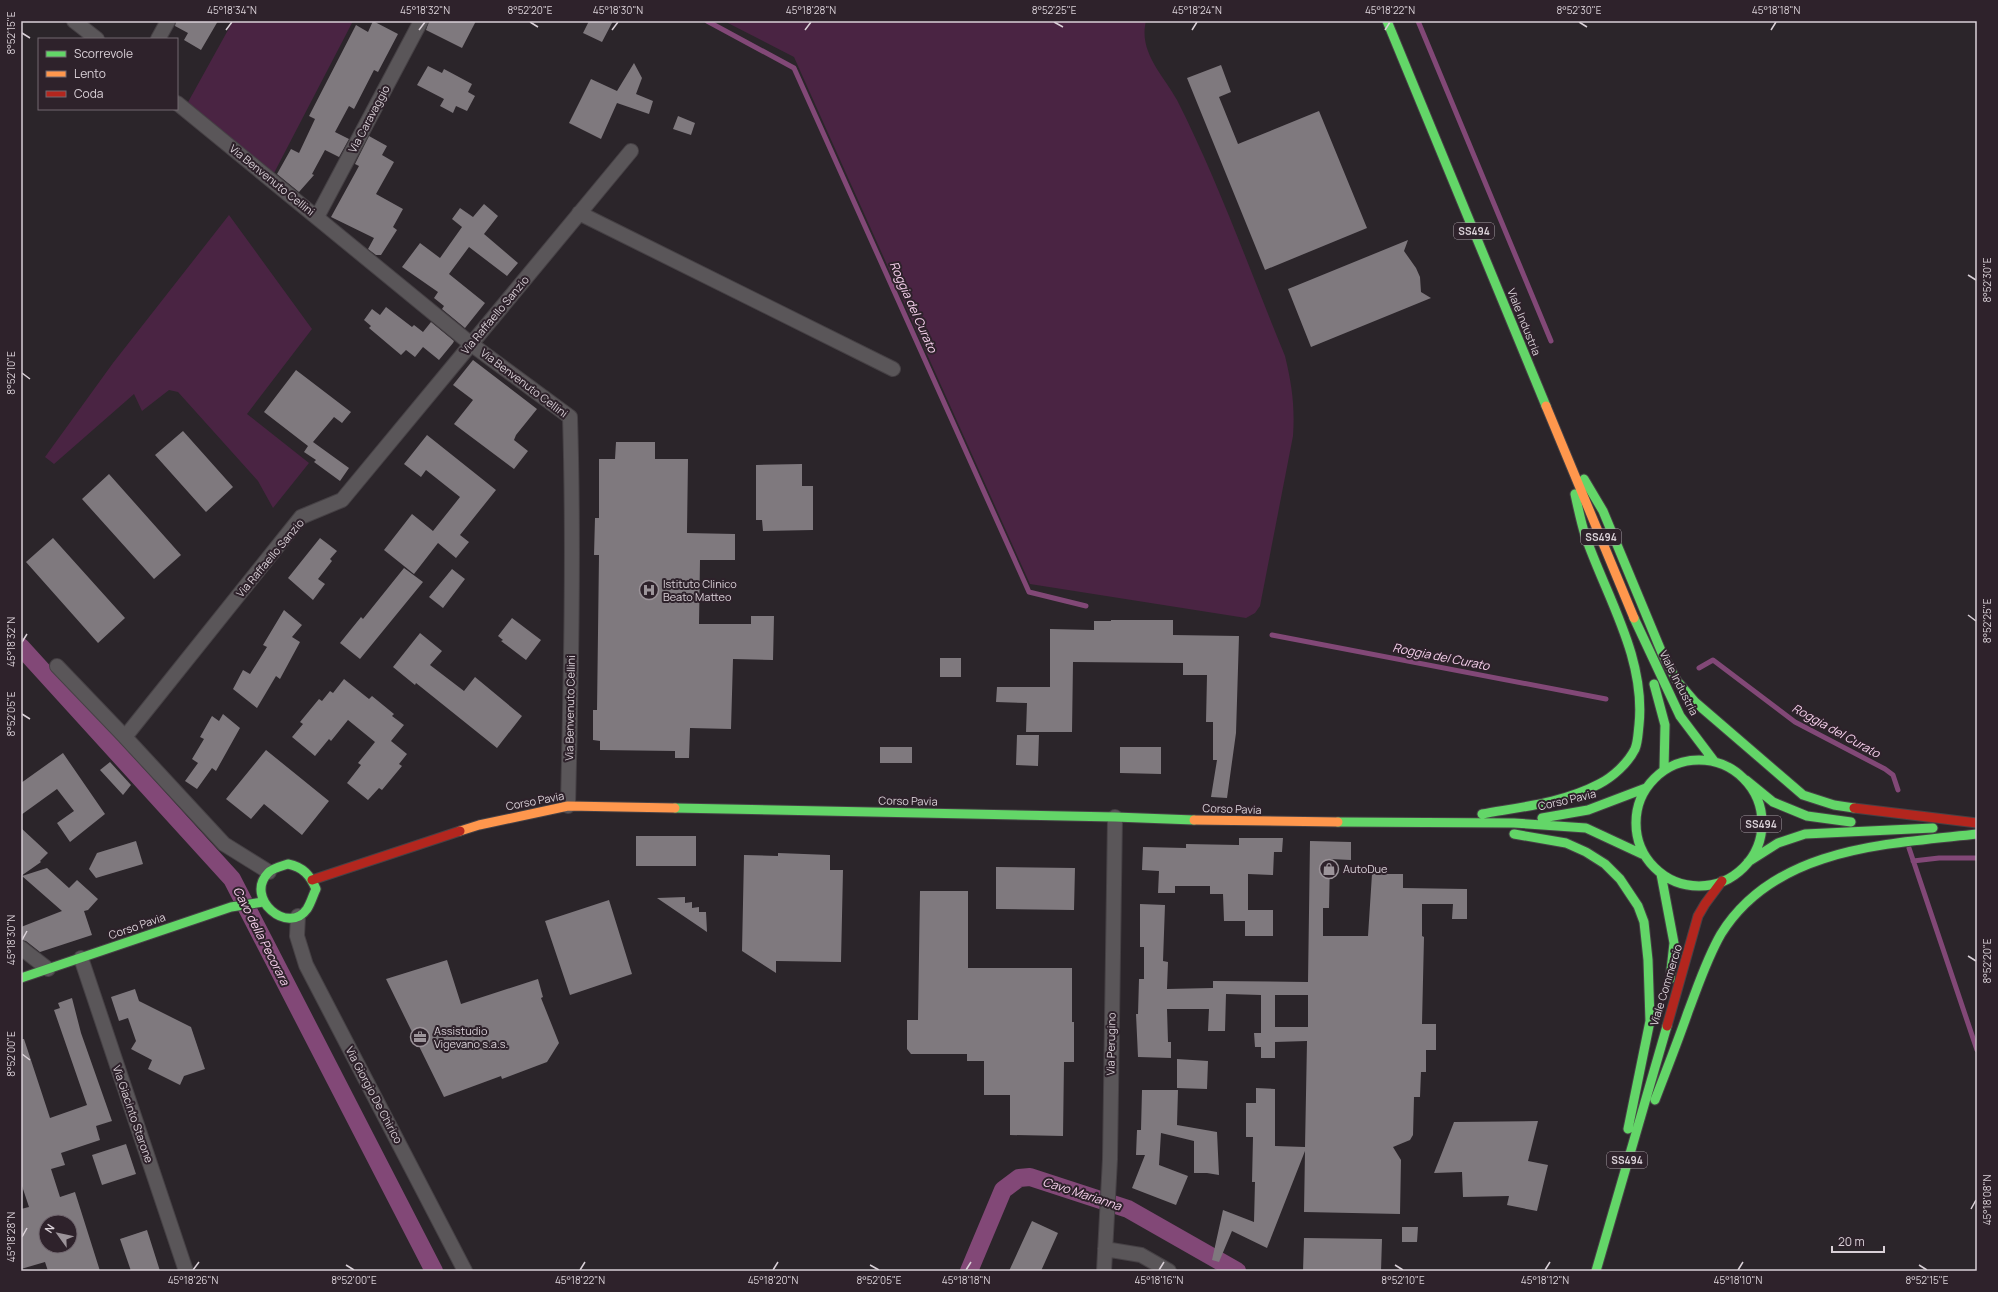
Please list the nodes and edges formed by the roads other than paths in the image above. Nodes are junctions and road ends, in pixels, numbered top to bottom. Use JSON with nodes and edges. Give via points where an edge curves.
{"nodes":[{"id":1,"x":74,"y":21,"type":"edge"},
{"id":2,"x":168,"y":21,"type":"edge"},
{"id":3,"x":421,"y":21,"type":"edge"},
{"id":4,"x":1387,"y":21,"type":"edge"},
{"id":5,"x":96,"y":38,"type":"edge"},
{"id":6,"x":159,"y":38,"type":"edge"},
{"id":7,"x":178,"y":104,"type":"edge"},
{"id":8,"x":631,"y":151,"type":"dead end"},
{"id":9,"x":579,"y":213,"type":"junction"},
{"id":10,"x":317,"y":218,"type":"junction"},
{"id":11,"x":471,"y":344,"type":"junction"},
{"id":12,"x":893,"y":369,"type":"dead end"},
{"id":13,"x":1561,"y":442,"type":"junction"},
{"id":14,"x":1640,"y":633,"type":"junction"},
{"id":15,"x":57,"y":666,"type":"dead end"},
{"id":16,"x":125,"y":737,"type":"junction"},
{"id":17,"x":1714,"y":761,"type":"junction"},
{"id":18,"x":1664,"y":770,"type":"junction"},
{"id":19,"x":1746,"y":780,"type":"junction"},
{"id":20,"x":1646,"y":788,"type":"junction"},
{"id":21,"x":568,"y":806,"type":"junction"},
{"id":22,"x":1115,"y":817,"type":"junction"},
{"id":23,"x":1444,"y":822,"type":"junction"},
{"id":24,"x":1514,"y":823,"type":"junction"},
{"id":25,"x":1977,"y":823,"type":"edge"},
{"id":26,"x":1905,"y":828,"type":"junction"},
{"id":27,"x":1977,"y":828,"type":"edge"},
{"id":28,"x":1977,"y":834,"type":"edge"},
{"id":29,"x":1644,"y":855,"type":"junction"},
{"id":30,"x":1748,"y":862,"type":"junction"},
{"id":31,"x":269,"y":872,"type":"junction"},
{"id":32,"x":1661,"y":874,"type":"junction"},
{"id":33,"x":312,"y":880,"type":"junction"},
{"id":34,"x":1722,"y":882,"type":"junction"},
{"id":35,"x":262,"y":902,"type":"junction"},
{"id":36,"x":298,"y":916,"type":"junction"},
{"id":37,"x":21,"y":948,"type":"edge"},
{"id":38,"x":81,"y":958,"type":"junction"},
{"id":39,"x":48,"y":969,"type":"junction"},
{"id":40,"x":21,"y":978,"type":"edge"},
{"id":41,"x":1644,"y":1102,"type":"junction"},
{"id":42,"x":1610,"y":1218,"type":"junction"},
{"id":43,"x":1105,"y":1249,"type":"junction"},
{"id":44,"x":186,"y":1271,"type":"edge"},
{"id":45,"x":465,"y":1271,"type":"edge"},
{"id":46,"x":1104,"y":1271,"type":"edge"},
{"id":47,"x":1169,"y":1271,"type":"edge"},
{"id":48,"x":1596,"y":1271,"type":"edge"}],
"edges":[{"from":1,"to":5,"type":"street"},
{"from":2,"to":6,"type":"street"},
{"from":3,"to":10,"type":"street","name":"Via Caravaggio"},
{"from":4,"to":13,"type":"main road","name":"Viale Industria","number":"SS494"},
{"from":7,"to":10,"type":"street","name":"Via Benvenuto Cellini"},
{"from":8,"to":9,"type":"street","name":"Via Raffaello Sanzio"},
{"from":9,"to":11,"type":"street","name":"Via Raffaello Sanzio"},
{"from":9,"to":12,"type":"street"},
{"from":10,"to":11,"type":"street","name":"Via Benvenuto Cellini"},
{"from":11,"to":16,"type":"street","name":"Via Raffaello Sanzio","via":[[342,500],[301,517]]},
{"from":11,"to":21,"type":"street","name":"Via Benvenuto Cellini","via":[[570,416],[572,479]]},
{"from":13,"to":14,"type":"main road","name":"Viale Industria","number":"SS494"},
{"from":13,"to":23,"type":"main road","via":[[1585,534],[1626,637],[1639,688],[1637,744],[1622,768],[1600,784],[1572,796]]},
{"from":13,"to":25,"type":"main road","via":[[1604,511],[1662,654],[1677,681],[1695,702],[1803,795],[1834,805]]},
{"from":14,"to":17,"type":"main road","name":"Viale Industria","number":"SS494","via":[[1680,716]]},
{"from":14,"to":18,"type":"main road","name":"Viale Industria","number":"SS494","via":[[1665,725]]},
{"from":15,"to":16,"type":"street"},
{"from":16,"to":31,"type":"street","via":[[224,844]]},
{"from":17,"to":18,"type":"main road","number":"SS494","via":[[1697,759],[1680,762]]},
{"from":17,"to":19,"type":"main road","number":"SS494","via":[[1731,768]]},
{"from":18,"to":20,"type":"main road","number":"SS494"},
{"from":19,"to":26,"type":"main road","via":[[1773,802],[1807,816]]},
{"from":19,"to":30,"type":"main road","number":"SS494","via":[[1756,795],[1761,812],[1762,830],[1757,847]]},
{"from":20,"to":24,"type":"main road","name":"Corso Pavia","via":[[1588,810]]},
{"from":20,"to":29,"type":"main road","number":"SS494","via":[[1638,804],[1636,822],[1638,839]]},
{"from":21,"to":22,"type":"main road","name":"Corso Pavia"},
{"from":21,"to":33,"type":"main road","name":"Corso Pavia","via":[[479,825]]},
{"from":22,"to":23,"type":"main road","name":"Corso Pavia","via":[[1233,822]]},
{"from":22,"to":43,"type":"street","name":"Via Perugino"},
{"from":23,"to":24,"type":"main road","name":"Corso Pavia"},
{"from":23,"to":42,"type":"main road","via":[[1566,843],[1605,864],[1620,879],[1638,906],[1644,922],[1648,960],[1650,1021]]},
{"from":24,"to":29,"type":"main road","name":"Corso Pavia","via":[[1586,828]]},
{"from":26,"to":27,"type":"main road"},
{"from":26,"to":30,"type":"main road","via":[[1805,834],[1778,843]]},
{"from":28,"to":42,"type":"main road","via":[[1868,847],[1832,856],[1790,871],[1754,894],[1727,925],[1705,966]]},
{"from":29,"to":32,"type":"main road","number":"SS494"},
{"from":30,"to":34,"type":"main road","number":"SS494","via":[[1736,874]]},
{"from":31,"to":33,"type":"main road","via":[[277,866],[298,865]]},
{"from":31,"to":35,"type":"main road","via":[[262,881]]},
{"from":32,"to":34,"type":"main road","number":"SS494","via":[[1680,883],[1701,886]]},
{"from":32,"to":41,"type":"main road","name":"Viale Commercio","number":"SS494","via":[[1674,943],[1672,968]]},
{"from":33,"to":36,"type":"main road","via":[[316,889],[313,901],[307,910]]},
{"from":34,"to":41,"type":"main road","name":"Viale Commercio","number":"SS494","via":[[1696,918],[1691,944]]},
{"from":35,"to":36,"type":"main road","via":[[277,916]]},
{"from":35,"to":38,"type":"main road","name":"Corso Pavia","via":[[231,907]]},
{"from":36,"to":45,"type":"street","name":"Via Giorgio De Chirico","via":[[297,936],[306,965]]},
{"from":37,"to":39,"type":"street"},
{"from":38,"to":39,"type":"main road","name":"Corso Pavia"},
{"from":38,"to":44,"type":"street","name":"Via Giacinto Starone"},
{"from":39,"to":40,"type":"main road","name":"Corso Pavia"},
{"from":41,"to":42,"type":"main road","name":"Viale Commercio","number":"SS494"},
{"from":42,"to":48,"type":"main road","name":"Viale Commercio","number":"SS494"},
{"from":43,"to":46,"type":"street","name":"Via Perugino"},
{"from":43,"to":47,"type":"street","via":[[1141,1255]]}]}
